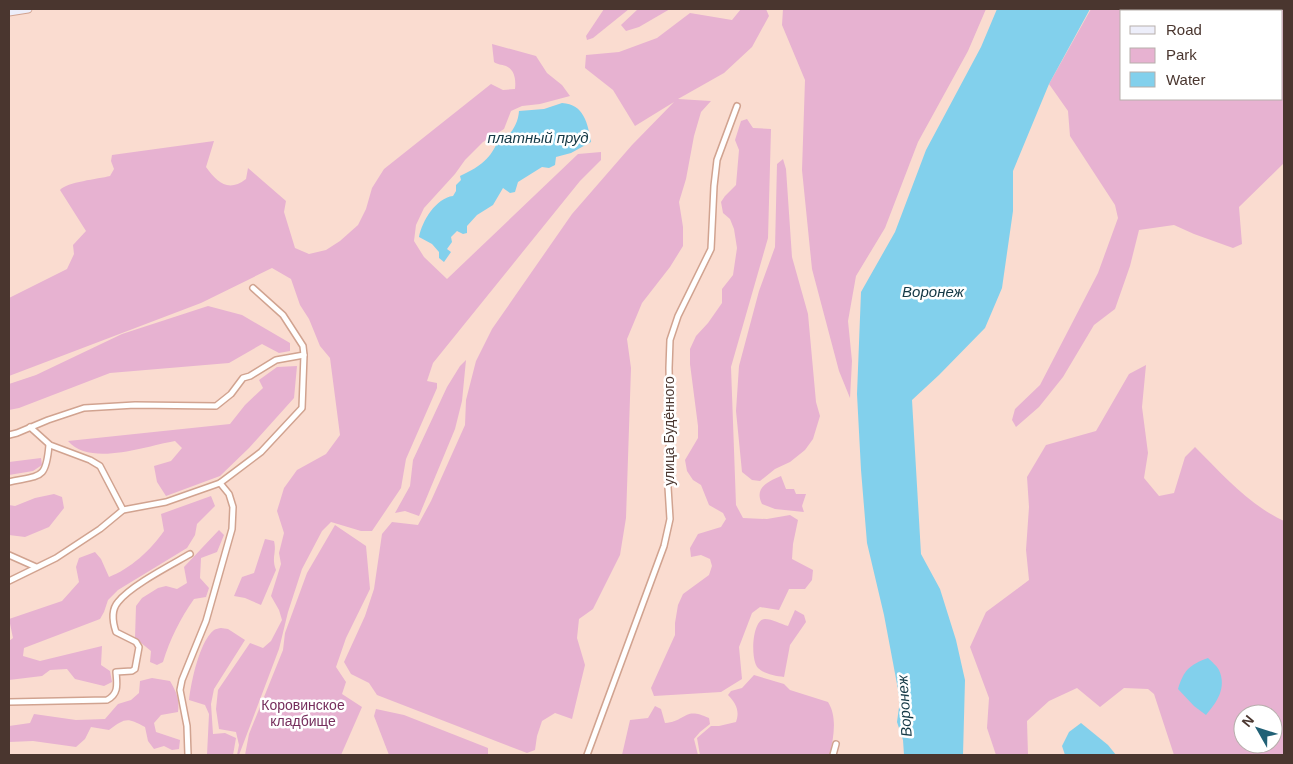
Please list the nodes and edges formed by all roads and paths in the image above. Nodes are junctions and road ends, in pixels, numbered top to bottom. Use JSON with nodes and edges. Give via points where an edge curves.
{"nodes":[{"id":1,"x":28,"y":9,"type":"edge"},
{"id":2,"x":9,"y":12,"type":"edge"},
{"id":3,"x":737,"y":106,"type":"dead end"},
{"id":4,"x":253,"y":288,"type":"dead end"},
{"id":5,"x":304,"y":355,"type":"junction"},
{"id":6,"x":30,"y":427,"type":"junction"},
{"id":7,"x":9,"y":435,"type":"edge"},
{"id":8,"x":50,"y":445,"type":"junction"},
{"id":9,"x":9,"y":482,"type":"edge"},
{"id":10,"x":220,"y":483,"type":"junction"},
{"id":11,"x":123,"y":510,"type":"junction"},
{"id":12,"x":190,"y":554,"type":"dead end"},
{"id":13,"x":9,"y":555,"type":"edge"},
{"id":14,"x":36,"y":567,"type":"junction"},
{"id":15,"x":9,"y":581,"type":"edge"},
{"id":16,"x":9,"y":702,"type":"edge"},
{"id":17,"x":836,"y":744,"type":"dead end"},
{"id":18,"x":188,"y":755,"type":"edge"},
{"id":19,"x":587,"y":755,"type":"edge"},
{"id":20,"x":833,"y":755,"type":"edge"}],
"edges":[{"from":1,"to":2,"type":"main road"},
{"from":3,"to":19,"type":"street","name":"улица Будённого","via":[[718,160],[711,248],[670,340],[668,532]]},
{"from":4,"to":5,"type":"street","via":[[283,315]]},
{"from":5,"to":6,"type":"street","via":[[276,360],[243,378],[216,406],[84,408]]},
{"from":5,"to":10,"type":"street","via":[[302,408],[261,452]]},
{"from":6,"to":7,"type":"street"},
{"from":6,"to":8,"type":"street"},
{"from":8,"to":9,"type":"street","via":[[43,472]]},
{"from":8,"to":11,"type":"street","via":[[100,466]]},
{"from":10,"to":11,"type":"street","via":[[166,502]]},
{"from":10,"to":18,"type":"street","via":[[229,494],[233,507],[232,528],[206,621],[180,690],[187,726]]},
{"from":11,"to":14,"type":"street","via":[[100,530]]},
{"from":12,"to":16,"type":"street","via":[[137,585],[118,602],[114,611],[116,632],[136,642],[139,647],[135,669],[116,672],[117,688],[111,698]]},
{"from":13,"to":14,"type":"street"},
{"from":14,"to":15,"type":"street"},
{"from":17,"to":20,"type":"street"}]}
